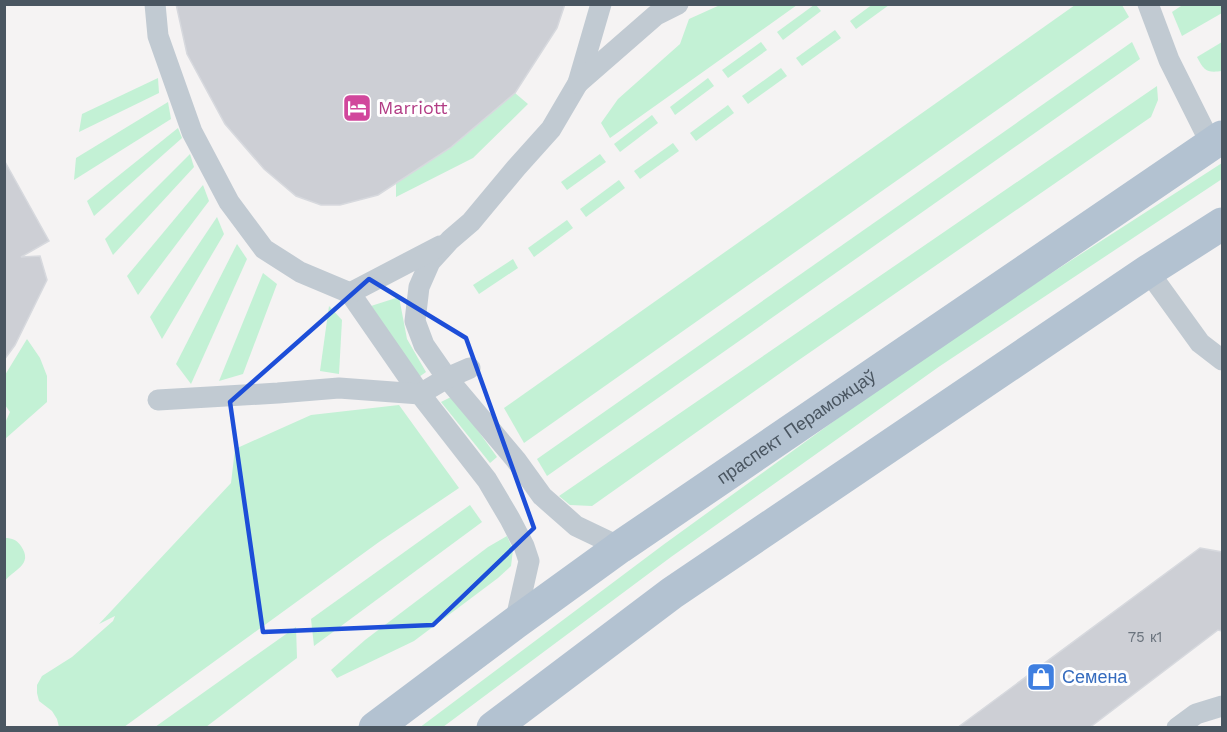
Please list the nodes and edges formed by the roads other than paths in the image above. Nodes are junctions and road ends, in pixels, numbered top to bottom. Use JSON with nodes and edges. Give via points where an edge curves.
{"nodes":[{"id":1,"x":155,"y":4,"type":"edge"},
{"id":2,"x":601,"y":4,"type":"edge"},
{"id":3,"x":678,"y":4,"type":"edge"},
{"id":4,"x":1148,"y":4,"type":"edge"},
{"id":5,"x":578,"y":83,"type":"junction"},
{"id":6,"x":1217,"y":141,"type":"edge"},
{"id":7,"x":1222,"y":224,"type":"edge"},
{"id":8,"x":450,"y":240,"type":"junction"},
{"id":9,"x":1149,"y":271,"type":"junction"},
{"id":10,"x":350,"y":293,"type":"junction"},
{"id":11,"x":1222,"y":360,"type":"edge"},
{"id":12,"x":470,"y":368,"type":"dead end"},
{"id":13,"x":447,"y":378,"type":"junction"},
{"id":14,"x":420,"y":394,"type":"junction"},
{"id":15,"x":158,"y":400,"type":"dead end"},
{"id":16,"x":620,"y":547,"type":"junction"},
{"id":17,"x":515,"y":623,"type":"junction"},
{"id":18,"x":1222,"y":706,"type":"edge"},
{"id":19,"x":375,"y":728,"type":"edge"},
{"id":20,"x":493,"y":728,"type":"edge"},
{"id":21,"x":1177,"y":728,"type":"edge"}],
"edges":[{"from":1,"to":10,"type":"lane","via":[[158,36],[192,132],[229,201],[264,249],[300,272]]},
{"from":2,"to":5,"type":"lane"},
{"from":3,"to":5,"type":"lane","via":[[656,15]]},
{"from":4,"to":6,"type":"lane","via":[[1169,60]]},
{"from":5,"to":8,"type":"lane","via":[[551,129],[471,222]]},
{"from":6,"to":16,"type":"main road","name":"праспект Пераможцаў"},
{"from":7,"to":9,"type":"main road"},
{"from":8,"to":10,"type":"lane"},
{"from":8,"to":13,"type":"lane","via":[[430,262],[419,287],[415,321],[424,345]]},
{"from":9,"to":11,"type":"lane","via":[[1200,343]]},
{"from":9,"to":20,"type":"main road","via":[[672,593]]},
{"from":10,"to":14,"type":"lane"},
{"from":12,"to":13,"type":"lane"},
{"from":13,"to":14,"type":"lane"},
{"from":13,"to":16,"type":"lane","via":[[542,496],[576,526]]},
{"from":14,"to":15,"type":"lane","via":[[339,388]]},
{"from":14,"to":17,"type":"lane","via":[[487,480],[524,546],[529,561]]},
{"from":16,"to":17,"type":"main road","name":"праспект Пераможцаў"},
{"from":17,"to":19,"type":"main road","name":"праспект Пераможцаў"},
{"from":18,"to":21,"type":"lane","via":[[1196,714]]}]}
